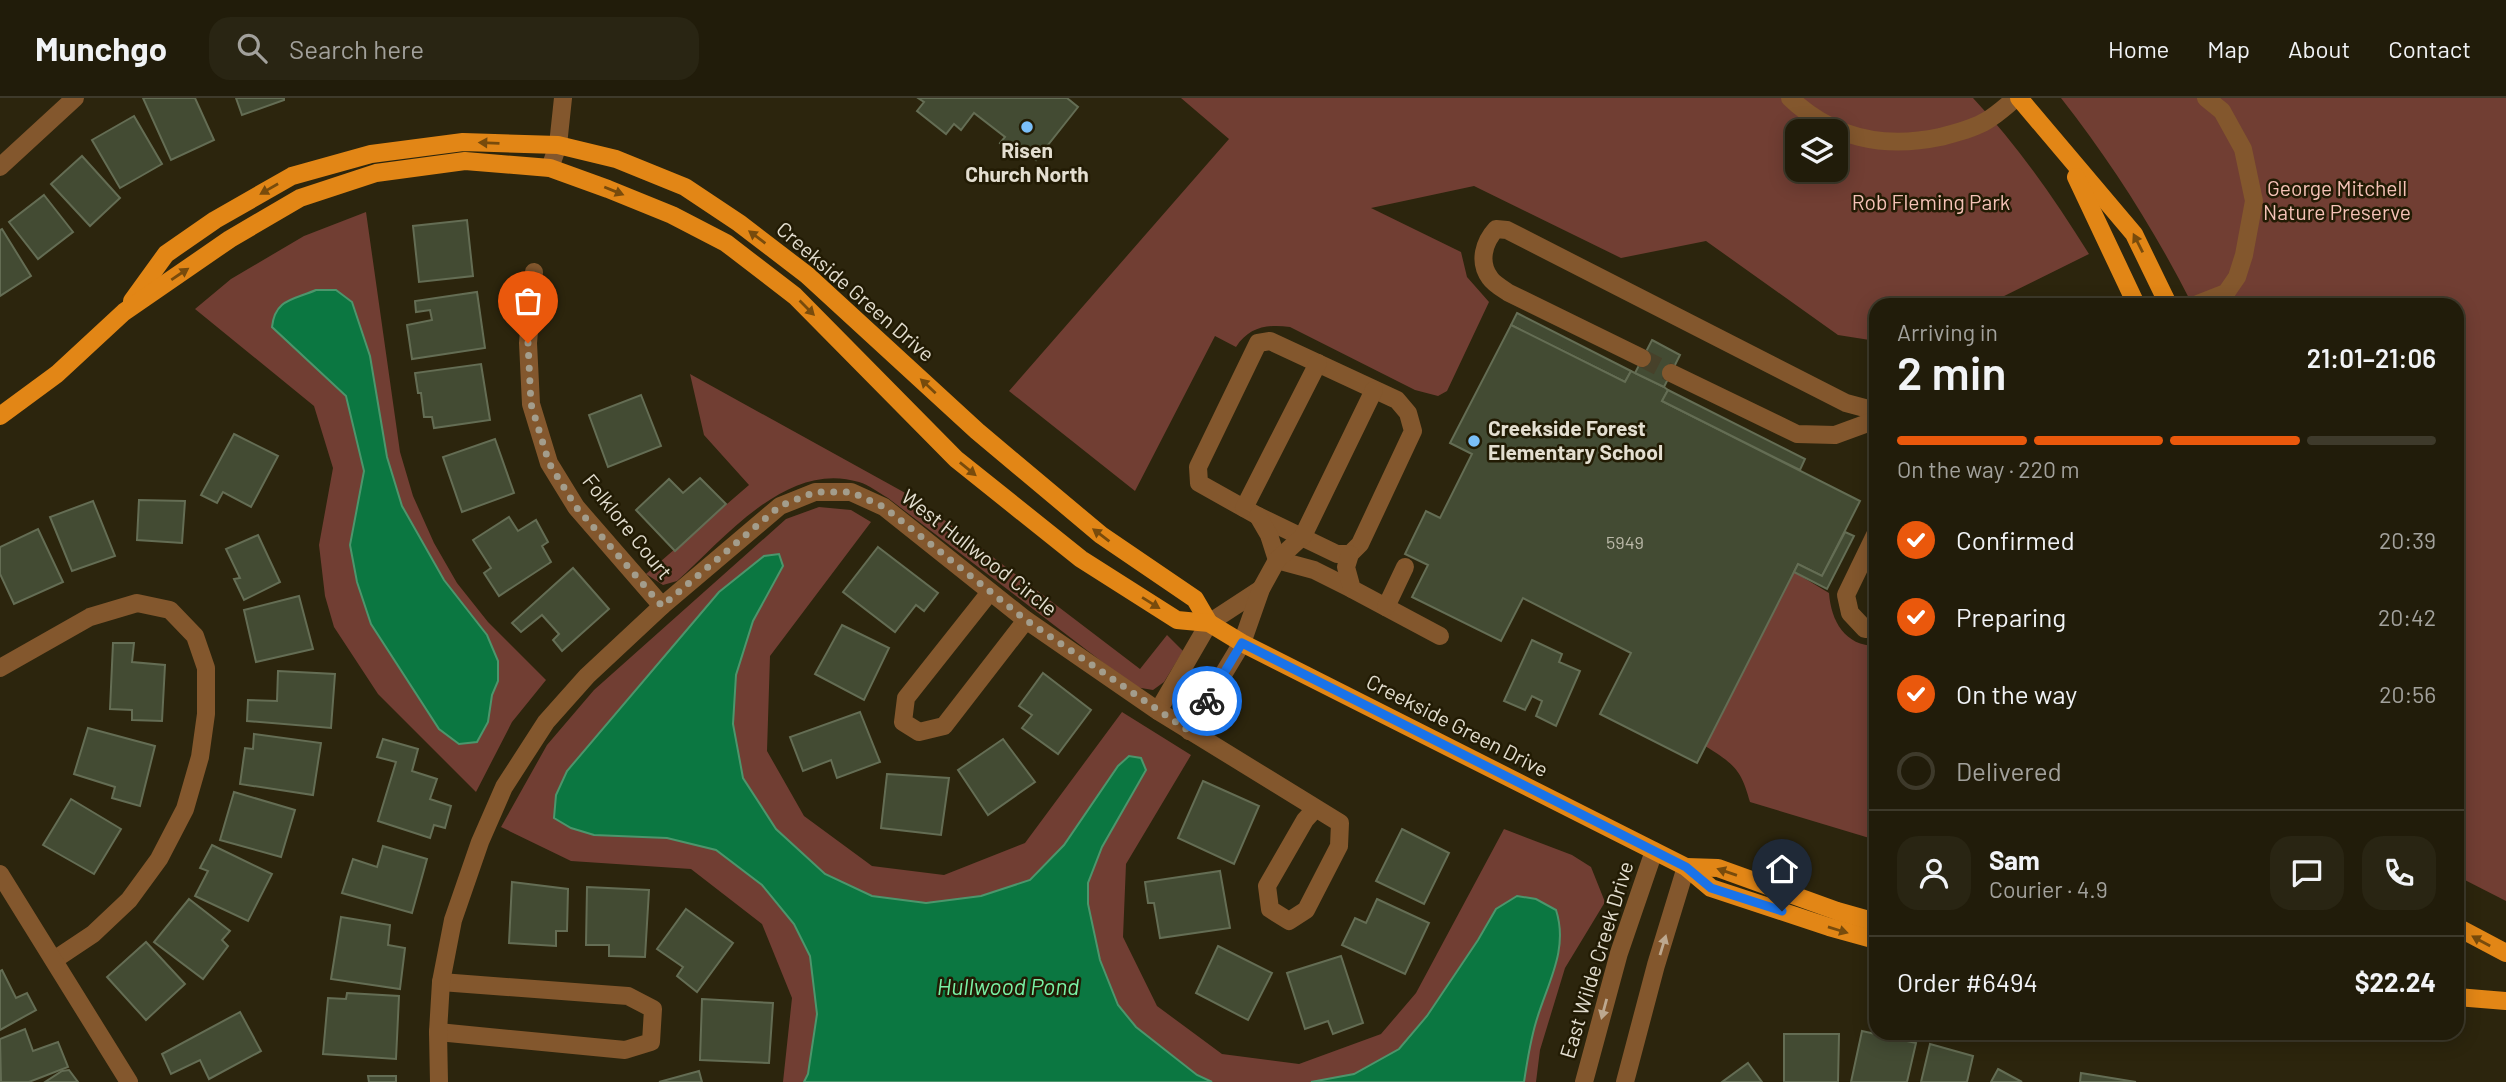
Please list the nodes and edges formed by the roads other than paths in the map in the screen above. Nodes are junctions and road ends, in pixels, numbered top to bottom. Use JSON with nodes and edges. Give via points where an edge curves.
{"nodes":[{"id":1,"x":75,"y":98,"type":"edge"},
{"id":2,"x":563,"y":98,"type":"edge"},
{"id":3,"x":1790,"y":98,"type":"edge"},
{"id":4,"x":2017,"y":98,"type":"edge"},
{"id":5,"x":2206,"y":98,"type":"edge"},
{"id":6,"x":558,"y":145,"type":"junction"},
{"id":7,"x":2068,"y":158,"type":"junction"},
{"id":8,"x":0,"y":167,"type":"edge"},
{"id":9,"x":550,"y":168,"type":"junction"},
{"id":10,"x":534,"y":272,"type":"dead end"},
{"id":11,"x":2133,"y":298,"type":"edge"},
{"id":12,"x":2165,"y":298,"type":"edge"},
{"id":13,"x":2213,"y":298,"type":"edge"},
{"id":14,"x":124,"y":312,"type":"junction"},
{"id":15,"x":1642,"y":358,"type":"tunnel mouth"},
{"id":16,"x":1318,"y":363,"type":"junction"},
{"id":17,"x":1671,"y":373,"type":"tunnel mouth"},
{"id":18,"x":1374,"y":390,"type":"junction"},
{"id":19,"x":1869,"y":409,"type":"edge"},
{"id":20,"x":0,"y":416,"type":"edge"},
{"id":21,"x":1869,"y":423,"type":"edge"},
{"id":22,"x":1251,"y":512,"type":"junction"},
{"id":23,"x":1303,"y":536,"type":"junction"},
{"id":24,"x":1869,"y":547,"type":"edge"},
{"id":25,"x":1349,"y":554,"type":"junction"},
{"id":26,"x":1277,"y":560,"type":"junction"},
{"id":27,"x":1405,"y":567,"type":"dead end"},
{"id":28,"x":1261,"y":589,"type":"junction"},
{"id":29,"x":1352,"y":589,"type":"junction"},
{"id":30,"x":990,"y":592,"type":"junction"},
{"id":31,"x":662,"y":606,"type":"junction"},
{"id":32,"x":1386,"y":607,"type":"junction"},
{"id":33,"x":1026,"y":620,"type":"junction"},
{"id":34,"x":1209,"y":623,"type":"junction"},
{"id":35,"x":1869,"y":629,"type":"edge"},
{"id":36,"x":1440,"y":636,"type":"dead end"},
{"id":37,"x":1242,"y":643,"type":"junction"},
{"id":38,"x":0,"y":668,"type":"edge"},
{"id":39,"x":1157,"y":711,"type":"junction"},
{"id":40,"x":1189,"y":731,"type":"junction"},
{"id":41,"x":1315,"y":809,"type":"junction"},
{"id":42,"x":1654,"y":851,"type":"junction"},
{"id":43,"x":0,"y":858,"type":"edge"},
{"id":44,"x":1686,"y":867,"type":"junction"},
{"id":45,"x":0,"y":874,"type":"edge"},
{"id":46,"x":20,"y":905,"type":"junction"},
{"id":47,"x":1869,"y":920,"type":"edge"},
{"id":48,"x":2464,"y":931,"type":"edge"},
{"id":49,"x":1869,"y":938,"type":"edge"},
{"id":50,"x":2506,"y":953,"type":"edge"},
{"id":51,"x":54,"y":960,"type":"junction"},
{"id":52,"x":441,"y":982,"type":"junction"},
{"id":53,"x":2464,"y":998,"type":"edge"},
{"id":54,"x":2506,"y":1001,"type":"edge"},
{"id":55,"x":438,"y":1032,"type":"junction"},
{"id":56,"x":129,"y":1082,"type":"edge"},
{"id":57,"x":439,"y":1082,"type":"edge"},
{"id":58,"x":1584,"y":1082,"type":"edge"},
{"id":59,"x":1625,"y":1082,"type":"edge"}],
"edges":[{"from":1,"to":8,"type":"street"},
{"from":2,"to":6,"type":"street"},
{"from":3,"to":4,"type":"street","via":[[1834,130],[1872,141],[1916,142],[1985,122]]},
{"from":4,"to":7,"type":"main road"},
{"from":5,"to":13,"type":"street","via":[[2222,111],[2243,149],[2254,201],[2237,277],[2226,293]]},
{"from":6,"to":9,"type":"street"},
{"from":6,"to":14,"type":"main road","name":"Creekside Green Drive","one_way":true,"via":[[463,142],[371,154],[292,176],[166,254]]},
{"from":34,"to":6,"type":"main road","name":"Creekside Green Drive","one_way":true,"via":[[1195,599],[1101,535],[977,431],[807,275],[739,223],[685,187],[615,159]]},
{"from":7,"to":11,"type":"main road"},
{"from":12,"to":7,"type":"main road","one_way":true,"via":[[2133,234]]},
{"from":14,"to":9,"type":"main road","name":"Creekside Green Drive","one_way":true,"via":[[230,239],[300,198],[376,173],[464,161]]},
{"from":9,"to":34,"type":"main road","name":"Creekside Green Drive","one_way":true,"via":[[672,215],[726,243],[795,296],[956,459],[1082,559],[1177,620]]},
{"from":10,"to":31,"type":"street","name":"Folklore Court","via":[[528,343],[531,404],[549,463],[576,507]]},
{"from":14,"to":20,"type":"main road","name":"Creekside Green Drive","via":[[57,374]]},
{"from":15,"to":19,"type":"street","via":[[1509,293],[1490,279],[1483,261],[1487,239],[1496,229],[1507,230],[1846,403]]},
{"from":16,"to":18,"type":"street"},
{"from":16,"to":22,"type":"street"},
{"from":16,"to":22,"type":"street","via":[[1270,341],[1258,343],[1198,467],[1199,484]]},
{"from":17,"to":21,"type":"street","via":[[1797,434],[1835,435]]},
{"from":18,"to":23,"type":"street"},
{"from":18,"to":25,"type":"street","via":[[1397,400],[1413,431],[1360,544]]},
{"from":22,"to":23,"type":"street"},
{"from":22,"to":26,"type":"street","via":[[1269,535]]},
{"from":23,"to":25,"type":"street","via":[[1337,554]]},
{"from":23,"to":26,"type":"street"},
{"from":24,"to":35,"type":"street","via":[[1846,595],[1850,613]]},
{"from":25,"to":29,"type":"street","via":[[1346,567]]},
{"from":26,"to":28,"type":"street"},
{"from":26,"to":29,"type":"street","via":[[1314,570]]},
{"from":27,"to":32,"type":"street"},
{"from":28,"to":34,"type":"street"},
{"from":28,"to":37,"type":"street"},
{"from":29,"to":32,"type":"street"},
{"from":30,"to":31,"type":"street","name":"West Hullwood Circle","via":[[884,507],[851,492],[815,492],[780,506]]},
{"from":30,"to":33,"type":"street","name":"West Hullwood Circle"},
{"from":30,"to":33,"type":"street","via":[[906,698],[903,722],[919,732],[944,726]]},
{"from":31,"to":52,"type":"street","name":"West Hullwood Circle","via":[[587,676],[546,722],[504,787],[453,920]]},
{"from":32,"to":36,"type":"street"},
{"from":33,"to":39,"type":"street","name":"West Hullwood Circle"},
{"from":34,"to":37,"type":"main road","name":"Creekside Green Drive"},
{"from":34,"to":39,"type":"street"},
{"from":37,"to":40,"type":"street"},
{"from":37,"to":42,"type":"main road","name":"Creekside Green Drive"},
{"from":38,"to":51,"type":"street","via":[[90,617],[137,603],[170,610],[195,636],[206,668],[200,757],[180,819],[159,859],[129,900],[93,934]]},
{"from":39,"to":40,"type":"street","name":"West Hullwood Circle"},
{"from":40,"to":41,"type":"street","name":"West Hullwood Circle"},
{"from":41,"to":41,"type":"street","name":"West Hullwood Circle","via":[[1340,823],[1339,846],[1307,911],[1289,921],[1270,909],[1267,886]]},
{"from":42,"to":44,"type":"main road","name":"Creekside Green Drive"},
{"from":42,"to":58,"type":"street","name":"East Wilde Creek Drive","one_way":true,"via":[[1619,953]]},
{"from":43,"to":46,"type":"street"},
{"from":47,"to":44,"type":"main road","name":"Creekside Green Drive","one_way":true,"via":[[1718,868]]},
{"from":44,"to":49,"type":"main road","name":"Creekside Green Drive","one_way":true,"via":[[1711,888]]},
{"from":59,"to":44,"type":"street","one_way":true},
{"from":45,"to":46,"type":"street"},
{"from":46,"to":51,"type":"street"},
{"from":50,"to":48,"type":"main road","one_way":true},
{"from":51,"to":56,"type":"street"},
{"from":52,"to":55,"type":"street","name":"West Hullwood Circle"},
{"from":52,"to":55,"type":"street","via":[[628,996],[653,1009],[653,1020],[651,1042],[625,1049]]},
{"from":53,"to":54,"type":"main road"},
{"from":55,"to":57,"type":"street","name":"West Hullwood Circle"}]}
